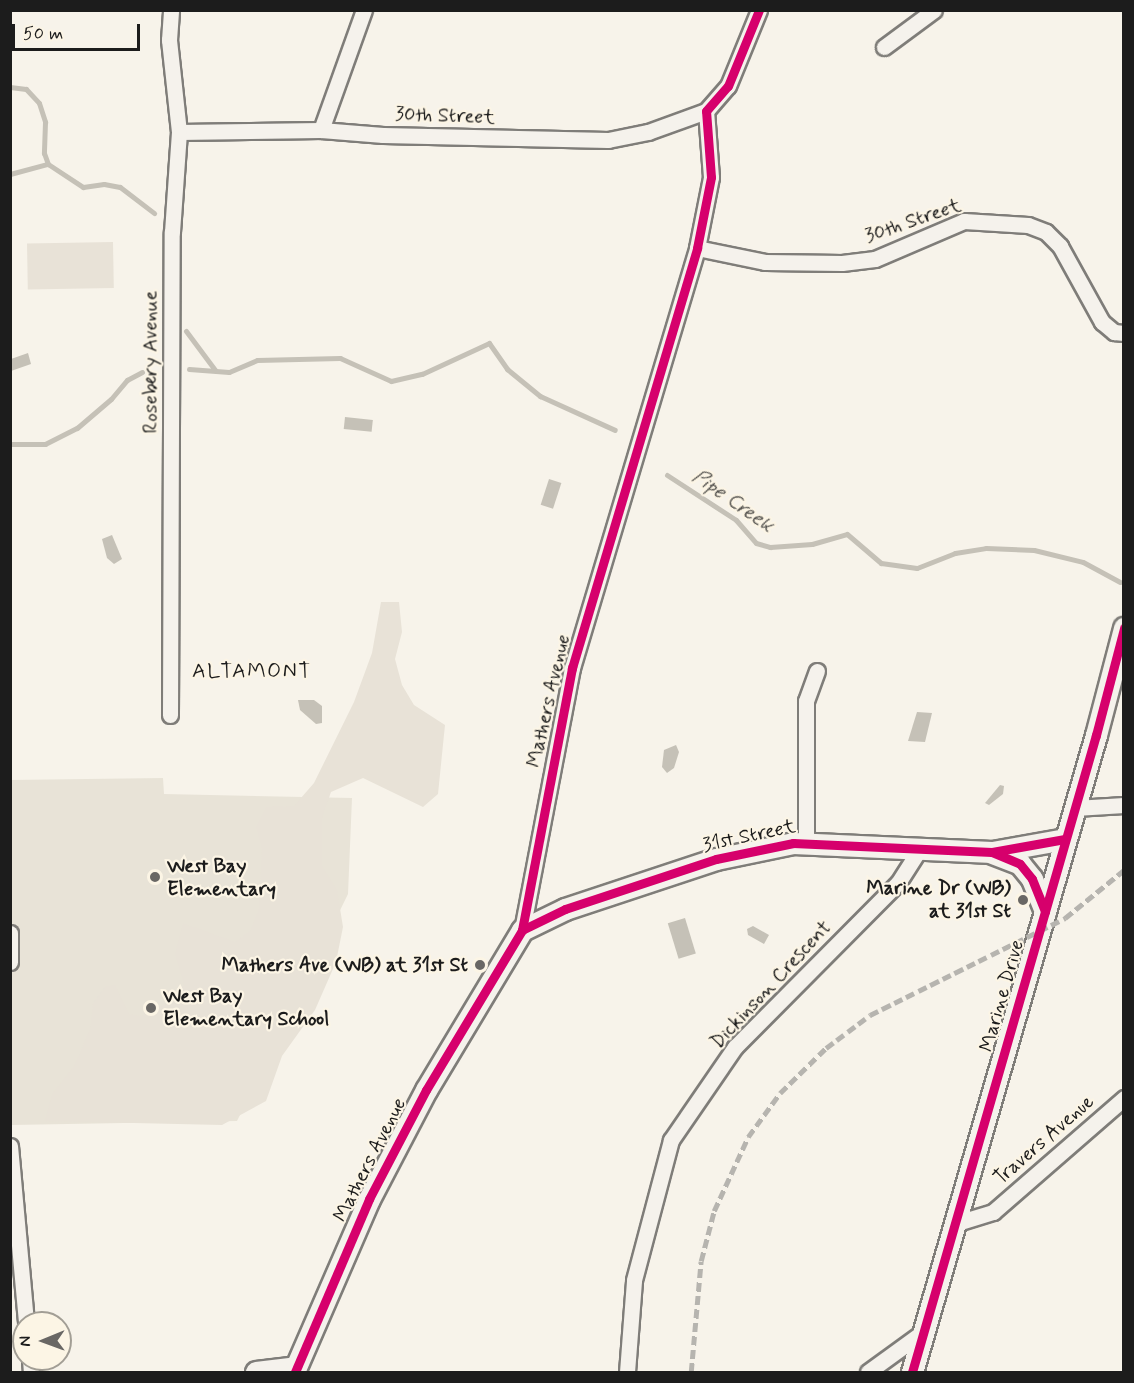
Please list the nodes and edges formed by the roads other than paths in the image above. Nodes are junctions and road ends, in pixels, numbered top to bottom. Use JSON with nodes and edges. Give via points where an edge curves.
{"nodes":[{"id":1,"x":171,"y":10,"type":"edge"},
{"id":2,"x":364,"y":10,"type":"edge"},
{"id":3,"x":759,"y":10,"type":"edge"},
{"id":4,"x":934,"y":10,"type":"edge"},
{"id":5,"x":884,"y":47,"type":"dead end"},
{"id":6,"x":706,"y":111,"type":"junction"},
{"id":7,"x":321,"y":130,"type":"junction"},
{"id":8,"x":179,"y":132,"type":"junction"},
{"id":9,"x":697,"y":248,"type":"junction"},
{"id":10,"x":1124,"y":333,"type":"edge"},
{"id":11,"x":1124,"y":628,"type":"edge"},
{"id":12,"x":817,"y":672,"type":"dead end"},
{"id":13,"x":170,"y":715,"type":"dead end"},
{"id":14,"x":1124,"y":805,"type":"edge"},
{"id":15,"x":1075,"y":808,"type":"junction"},
{"id":16,"x":1065,"y":839,"type":"junction"},
{"id":17,"x":806,"y":842,"type":"junction"},
{"id":18,"x":921,"y":847,"type":"junction"},
{"id":19,"x":992,"y":852,"type":"junction"},
{"id":20,"x":1045,"y":911,"type":"junction"},
{"id":21,"x":522,"y":930,"type":"junction"},
{"id":22,"x":10,"y":933,"type":"edge"},
{"id":23,"x":10,"y":962,"type":"edge"},
{"id":24,"x":1124,"y":1098,"type":"edge"},
{"id":25,"x":10,"y":1146,"type":"edge"},
{"id":26,"x":957,"y":1223,"type":"junction"},
{"id":27,"x":25,"y":1311,"type":"edge"},
{"id":28,"x":923,"y":1332,"type":"junction"},
{"id":29,"x":295,"y":1370,"type":"edge"},
{"id":30,"x":256,"y":1372,"type":"edge"},
{"id":31,"x":627,"y":1372,"type":"edge"},
{"id":32,"x":868,"y":1372,"type":"edge"},
{"id":33,"x":912,"y":1372,"type":"edge"}],
"edges":[{"from":1,"to":8,"type":"street","name":"Rosebery Avenue","via":[[169,40]]},
{"from":2,"to":7,"type":"street"},
{"from":3,"to":6,"type":"street","via":[[728,86]]},
{"from":4,"to":5,"type":"street"},
{"from":6,"to":7,"type":"street","name":"30th Street","via":[[648,132],[608,140]]},
{"from":6,"to":9,"type":"street","name":"Mathers Avenue","via":[[711,177]]},
{"from":7,"to":8,"type":"street","name":"30th Street"},
{"from":8,"to":13,"type":"street","name":"Rosebery Avenue","via":[[172,232]]},
{"from":9,"to":10,"type":"street","name":"30th Street","via":[[765,262],[842,263],[875,259],[964,221],[1028,225],[1046,232],[1060,246],[1102,322],[1114,332]]},
{"from":9,"to":21,"type":"street","name":"Mathers Avenue","via":[[572,668]]},
{"from":11,"to":15,"type":"street","name":"Marine Drive"},
{"from":12,"to":17,"type":"street","name":"31st Street","via":[[806,701]]},
{"from":14,"to":15,"type":"street"},
{"from":15,"to":16,"type":"street","name":"Marine Drive"},
{"from":16,"to":19,"type":"street","name":"31st Street"},
{"from":16,"to":20,"type":"street","name":"Marine Drive"},
{"from":17,"to":18,"type":"street","name":"31st Street"},
{"from":17,"to":21,"type":"street","name":"31st Street","via":[[716,859],[565,909]]},
{"from":18,"to":19,"type":"street","name":"31st Street"},
{"from":18,"to":31,"type":"street","name":"Dickinson Crescent","via":[[898,883],[735,1047],[671,1140],[634,1280]]},
{"from":19,"to":20,"type":"street","via":[[1020,864],[1032,879]]},
{"from":20,"to":26,"type":"street","name":"Marine Drive"},
{"from":21,"to":29,"type":"street","name":"Mathers Avenue","via":[[426,1090],[369,1199]]},
{"from":22,"to":23,"type":"street"},
{"from":24,"to":26,"type":"street","name":"Travers Avenue","via":[[993,1212]]},
{"from":25,"to":27,"type":"street"},
{"from":26,"to":28,"type":"street","name":"Marine Drive"},
{"from":28,"to":32,"type":"street"},
{"from":28,"to":33,"type":"street","name":"Marine Drive"},
{"from":29,"to":30,"type":"street"}]}
